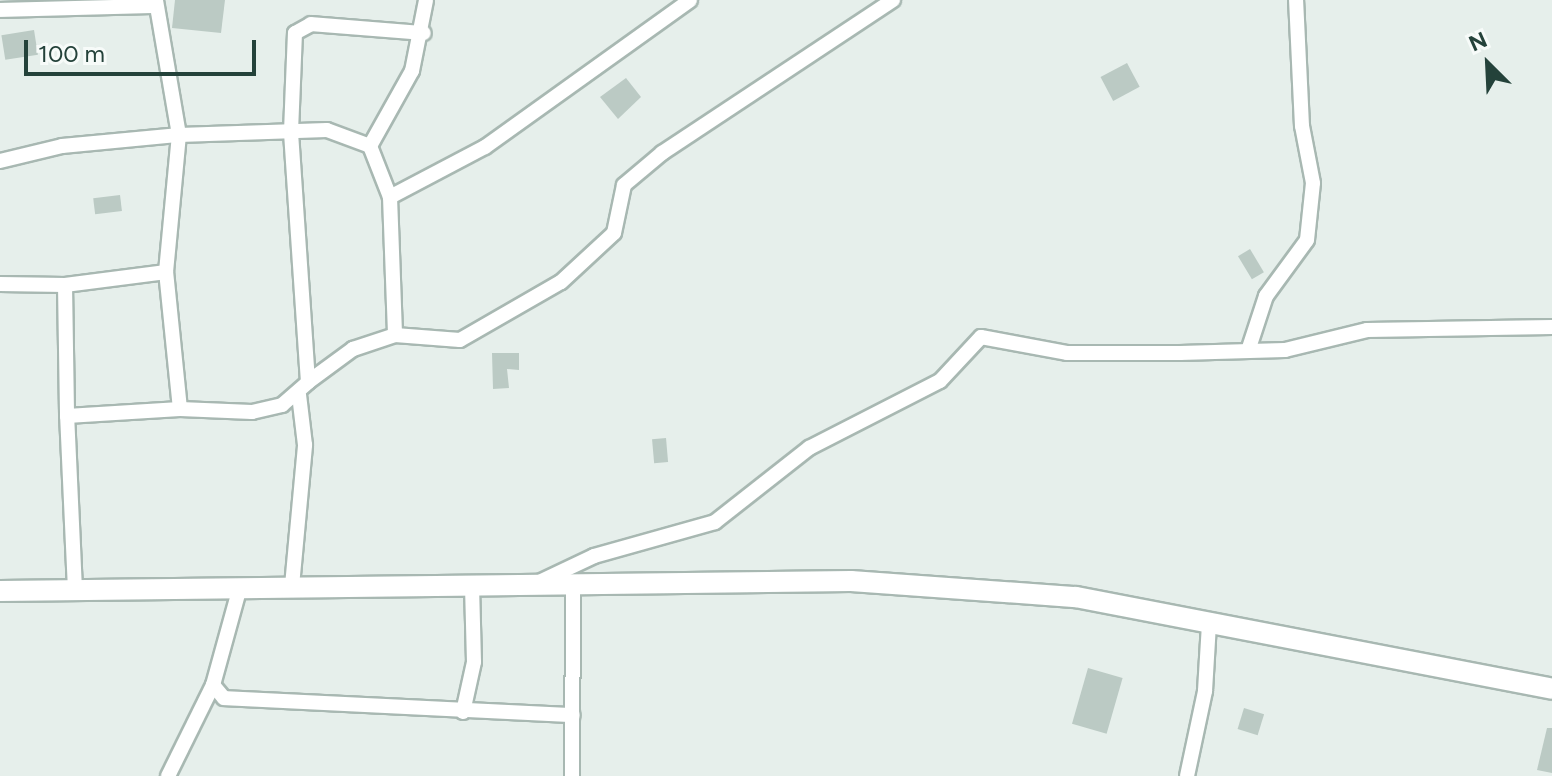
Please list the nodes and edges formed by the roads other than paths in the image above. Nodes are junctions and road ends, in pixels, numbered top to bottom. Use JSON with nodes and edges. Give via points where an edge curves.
{"nodes":[{"id":1,"x":426,"y":0,"type":"edge"},
{"id":2,"x":690,"y":0,"type":"edge"},
{"id":3,"x":893,"y":0,"type":"edge"},
{"id":4,"x":1296,"y":0,"type":"edge"},
{"id":5,"x":155,"y":3,"type":"edge"},
{"id":6,"x":0,"y":10,"type":"edge"},
{"id":7,"x":424,"y":33,"type":"junction"},
{"id":8,"x":291,"y":132,"type":"junction"},
{"id":9,"x":179,"y":135,"type":"junction"},
{"id":10,"x":370,"y":146,"type":"junction"},
{"id":11,"x":0,"y":161,"type":"edge"},
{"id":12,"x":390,"y":197,"type":"junction"},
{"id":13,"x":166,"y":272,"type":"junction"},
{"id":14,"x":0,"y":284,"type":"edge"},
{"id":15,"x":65,"y":285,"type":"junction"},
{"id":16,"x":1552,"y":327,"type":"edge"},
{"id":17,"x":395,"y":335,"type":"junction"},
{"id":18,"x":1248,"y":351,"type":"junction"},
{"id":19,"x":308,"y":382,"type":"junction"},
{"id":20,"x":299,"y":395,"type":"junction"},
{"id":21,"x":180,"y":409,"type":"junction"},
{"id":22,"x":67,"y":416,"type":"junction"},
{"id":23,"x":537,"y":583,"type":"junction"},
{"id":24,"x":573,"y":583,"type":"junction"},
{"id":25,"x":472,"y":584,"type":"junction"},
{"id":26,"x":292,"y":586,"type":"junction"},
{"id":27,"x":240,"y":587,"type":"junction"},
{"id":28,"x":75,"y":590,"type":"junction"},
{"id":29,"x":0,"y":591,"type":"edge"},
{"id":30,"x":1209,"y":624,"type":"junction"},
{"id":31,"x":213,"y":685,"type":"junction"},
{"id":32,"x":1552,"y":689,"type":"edge"},
{"id":33,"x":463,"y":712,"type":"junction"},
{"id":34,"x":573,"y":715,"type":"junction"},
{"id":35,"x":168,"y":776,"type":"edge"},
{"id":36,"x":572,"y":776,"type":"edge"},
{"id":37,"x":1187,"y":776,"type":"edge"}],
"edges":[{"from":1,"to":7,"type":"street"},
{"from":2,"to":12,"type":"street","via":[[485,147]]},
{"from":3,"to":17,"type":"street","via":[[633,177],[624,185],[614,233],[561,282],[460,340]]},
{"from":4,"to":18,"type":"street","via":[[1302,126],[1313,183],[1307,240],[1266,296]]},
{"from":5,"to":6,"type":"street"},
{"from":5,"to":9,"type":"street"},
{"from":7,"to":8,"type":"street","via":[[301,27],[295,33]]},
{"from":7,"to":10,"type":"street","via":[[412,71]]},
{"from":8,"to":9,"type":"street","via":[[234,128]]},
{"from":8,"to":10,"type":"street","via":[[327,130]]},
{"from":8,"to":19,"type":"street"},
{"from":9,"to":11,"type":"street","via":[[62,146]]},
{"from":9,"to":13,"type":"street"},
{"from":10,"to":12,"type":"street"},
{"from":12,"to":17,"type":"street"},
{"from":13,"to":15,"type":"street"},
{"from":13,"to":21,"type":"street"},
{"from":14,"to":15,"type":"street"},
{"from":15,"to":22,"type":"street"},
{"from":16,"to":18,"type":"street","via":[[1367,330],[1285,350]]},
{"from":17,"to":19,"type":"street","via":[[353,349]]},
{"from":18,"to":23,"type":"street","via":[[1067,353],[981,337],[940,381],[809,448],[715,522],[594,556]]},
{"from":19,"to":20,"type":"street"},
{"from":20,"to":21,"type":"street","via":[[252,412]]},
{"from":20,"to":26,"type":"street","via":[[305,445]]},
{"from":21,"to":22,"type":"street"},
{"from":22,"to":28,"type":"street"},
{"from":23,"to":24,"type":"street"},
{"from":23,"to":25,"type":"street"},
{"from":24,"to":30,"type":"street","via":[[851,581],[1076,597]]},
{"from":24,"to":34,"type":"street"},
{"from":25,"to":26,"type":"street"},
{"from":25,"to":33,"type":"street","via":[[474,662]]},
{"from":26,"to":27,"type":"street"},
{"from":27,"to":28,"type":"street"},
{"from":27,"to":31,"type":"street"},
{"from":28,"to":29,"type":"street"},
{"from":30,"to":32,"type":"street"},
{"from":30,"to":37,"type":"street","via":[[1205,691]]},
{"from":31,"to":33,"type":"street","via":[[224,698]]},
{"from":31,"to":35,"type":"street"},
{"from":33,"to":34,"type":"street"},
{"from":34,"to":36,"type":"street"}]}
